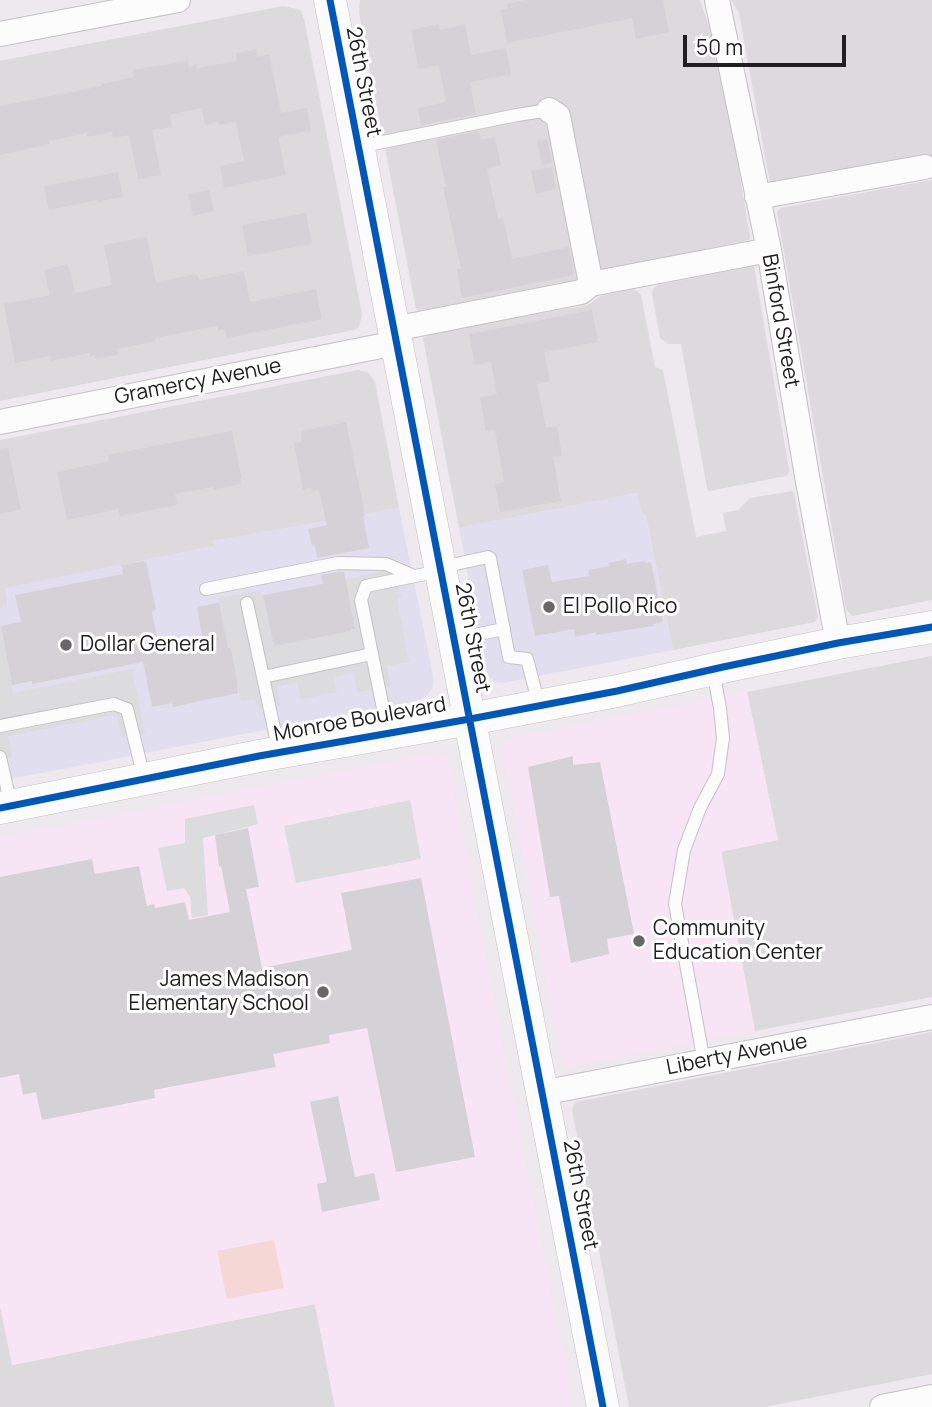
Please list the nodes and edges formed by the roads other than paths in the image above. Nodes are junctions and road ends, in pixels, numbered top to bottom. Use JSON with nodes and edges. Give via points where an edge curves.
{"nodes":[{"id":1,"x":178,"y":0,"type":"edge"},
{"id":2,"x":330,"y":0,"type":"edge"},
{"id":3,"x":717,"y":0,"type":"edge"},
{"id":4,"x":0,"y":34,"type":"edge"},
{"id":5,"x":550,"y":110,"type":"joint"},
{"id":6,"x":358,"y":147,"type":"junction"},
{"id":7,"x":925,"y":167,"type":"dead end"},
{"id":8,"x":758,"y":197,"type":"junction"},
{"id":9,"x":769,"y":250,"type":"junction"},
{"id":10,"x":591,"y":284,"type":"junction"},
{"id":11,"x":395,"y":336,"type":"junction"},
{"id":12,"x":0,"y":422,"type":"edge"},
{"id":13,"x":432,"y":572,"type":"junction"},
{"id":14,"x":206,"y":589,"type":"dead end"},
{"id":15,"x":247,"y":603,"type":"dead end"},
{"id":16,"x":932,"y":626,"type":"edge"},
{"id":17,"x":504,"y":629,"type":"junction"},
{"id":18,"x":454,"y":639,"type":"junction"},
{"id":19,"x":838,"y":643,"type":"junction"},
{"id":20,"x":372,"y":654,"type":"junction"},
{"id":21,"x":713,"y":668,"type":"junction"},
{"id":22,"x":263,"y":677,"type":"junction"},
{"id":23,"x":539,"y":706,"type":"junction"},
{"id":24,"x":470,"y":719,"type":"junction"},
{"id":25,"x":0,"y":726,"type":"edge"},
{"id":26,"x":388,"y":733,"type":"junction"},
{"id":27,"x":279,"y":752,"type":"junction"},
{"id":28,"x":0,"y":757,"type":"edge"},
{"id":29,"x":144,"y":779,"type":"junction"},
{"id":30,"x":6,"y":806,"type":"edge"},
{"id":31,"x":932,"y":1017,"type":"edge"},
{"id":32,"x":704,"y":1062,"type":"junction"},
{"id":33,"x":542,"y":1093,"type":"junction"},
{"id":34,"x":932,"y":1397,"type":"edge"},
{"id":35,"x":603,"y":1407,"type":"edge"},
{"id":36,"x":882,"y":1407,"type":"edge"}],
"edges":[{"from":1,"to":4,"type":"street"},
{"from":2,"to":6,"type":"street","name":"26th Street"},
{"from":3,"to":8,"type":"street","name":"Binford Street"},
{"from":5,"to":6,"type":"lane"},
{"from":5,"to":10,"type":"street","via":[[558,116]]},
{"from":6,"to":11,"type":"street","name":"26th Street"},
{"from":7,"to":8,"type":"street"},
{"from":8,"to":9,"type":"street","name":"Binford Street"},
{"from":9,"to":10,"type":"street","name":"Gramercy Avenue"},
{"from":9,"to":19,"type":"street","name":"Binford Street"},
{"from":10,"to":11,"type":"street","name":"Gramercy Avenue","via":[[581,292]]},
{"from":11,"to":12,"type":"street","name":"Gramercy Avenue"},
{"from":11,"to":13,"type":"street","name":"26th Street"},
{"from":13,"to":14,"type":"lane","via":[[386,564],[338,563]]},
{"from":13,"to":17,"type":"lane","via":[[490,558]]},
{"from":13,"to":18,"type":"street","name":"26th Street"},
{"from":13,"to":20,"type":"lane","via":[[366,586],[361,600]]},
{"from":15,"to":22,"type":"lane"},
{"from":16,"to":19,"type":"street","name":"Monroe Boulevard"},
{"from":17,"to":18,"type":"lane"},
{"from":17,"to":23,"type":"lane","via":[[509,657],[527,659]]},
{"from":18,"to":24,"type":"street","name":"26th Street"},
{"from":19,"to":21,"type":"street","name":"Monroe Boulevard"},
{"from":20,"to":22,"type":"lane"},
{"from":20,"to":26,"type":"lane"},
{"from":21,"to":23,"type":"street","name":"Monroe Boulevard"},
{"from":21,"to":32,"type":"lane","via":[[723,738],[718,774],[684,850],[676,904]]},
{"from":22,"to":27,"type":"lane"},
{"from":23,"to":24,"type":"street","name":"Monroe Boulevard"},
{"from":24,"to":26,"type":"street","name":"Monroe Boulevard"},
{"from":24,"to":33,"type":"street","name":"26th Street"},
{"from":25,"to":29,"type":"lane","via":[[114,704],[127,709]]},
{"from":26,"to":27,"type":"street","name":"Monroe Boulevard"},
{"from":27,"to":29,"type":"street","name":"Monroe Boulevard"},
{"from":28,"to":30,"type":"lane"},
{"from":29,"to":30,"type":"street","name":"Monroe Boulevard"},
{"from":31,"to":32,"type":"street","name":"Liberty Avenue"},
{"from":32,"to":33,"type":"street","name":"Liberty Avenue"},
{"from":33,"to":35,"type":"street","name":"26th Street"},
{"from":34,"to":36,"type":"street"}]}
